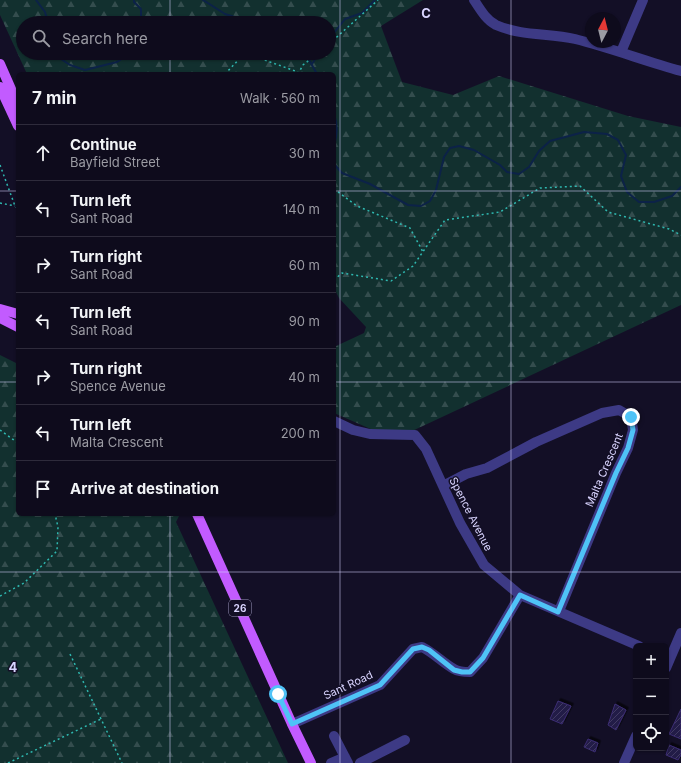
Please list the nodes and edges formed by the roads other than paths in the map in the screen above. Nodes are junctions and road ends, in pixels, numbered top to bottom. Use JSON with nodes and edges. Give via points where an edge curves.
{"nodes":[{"id":1,"x":474,"y":0,"type":"edge"},
{"id":2,"x":643,"y":0,"type":"edge"},
{"id":3,"x":621,"y":52,"type":"junction"},
{"id":4,"x":0,"y":64,"type":"edge"},
{"id":5,"x":681,"y":71,"type":"edge"},
{"id":6,"x":0,"y":87,"type":"edge"},
{"id":7,"x":16,"y":100,"type":"edge"},
{"id":8,"x":16,"y":122,"type":"edge"},
{"id":9,"x":0,"y":309,"type":"edge"},
{"id":10,"x":16,"y":313,"type":"edge"},
{"id":11,"x":0,"y":318,"type":"edge"},
{"id":12,"x":16,"y":326,"type":"edge"},
{"id":13,"x":336,"y":422,"type":"edge"},
{"id":14,"x":443,"y":486,"type":"junction"},
{"id":15,"x":198,"y":517,"type":"edge"},
{"id":16,"x":520,"y":595,"type":"junction"},
{"id":17,"x":558,"y":612,"type":"junction"},
{"id":18,"x":681,"y":633,"type":"edge"},
{"id":19,"x":633,"y":643,"type":"edge"},
{"id":20,"x":669,"y":657,"type":"edge"},
{"id":21,"x":292,"y":724,"type":"junction"},
{"id":22,"x":334,"y":736,"type":"dead end"},
{"id":23,"x":405,"y":740,"type":"dead end"},
{"id":24,"x":633,"y":743,"type":"edge"},
{"id":25,"x":346,"y":760,"type":"edge"},
{"id":26,"x":311,"y":763,"type":"edge"},
{"id":27,"x":332,"y":763,"type":"edge"},
{"id":28,"x":360,"y":763,"type":"edge"},
{"id":29,"x":624,"y":763,"type":"edge"}],
"edges":[{"from":1,"to":3,"type":"street","via":[[482,13],[494,24],[512,31],[574,39]]},
{"from":2,"to":3,"type":"street"},
{"from":3,"to":5,"type":"street"},
{"from":4,"to":7,"type":"main road"},
{"from":6,"to":8,"type":"main road"},
{"from":9,"to":10,"type":"main road"},
{"from":11,"to":12,"type":"main road"},
{"from":13,"to":14,"type":"street","name":"Spence Avenue","via":[[370,434],[415,435],[426,449]]},
{"from":14,"to":16,"type":"street","name":"Spence Avenue","via":[[484,565]]},
{"from":14,"to":17,"type":"street","name":"Malta Crescent","via":[[466,474],[487,468],[536,442],[602,413],[619,410],[631,417],[633,430],[628,448]]},
{"from":15,"to":21,"type":"main road","number":"26"},
{"from":16,"to":17,"type":"street","name":"Spence Avenue"},
{"from":16,"to":21,"type":"street","name":"Sant Road","via":[[483,658],[470,672],[454,670],[422,647],[413,649],[380,685]]},
{"from":17,"to":19,"type":"street","name":"Spence Avenue"},
{"from":18,"to":20,"type":"street"},
{"from":21,"to":26,"type":"main road","number":"26"},
{"from":22,"to":25,"type":"street"},
{"from":23,"to":28,"type":"street"},
{"from":24,"to":29,"type":"street"},
{"from":25,"to":27,"type":"street"}]}
